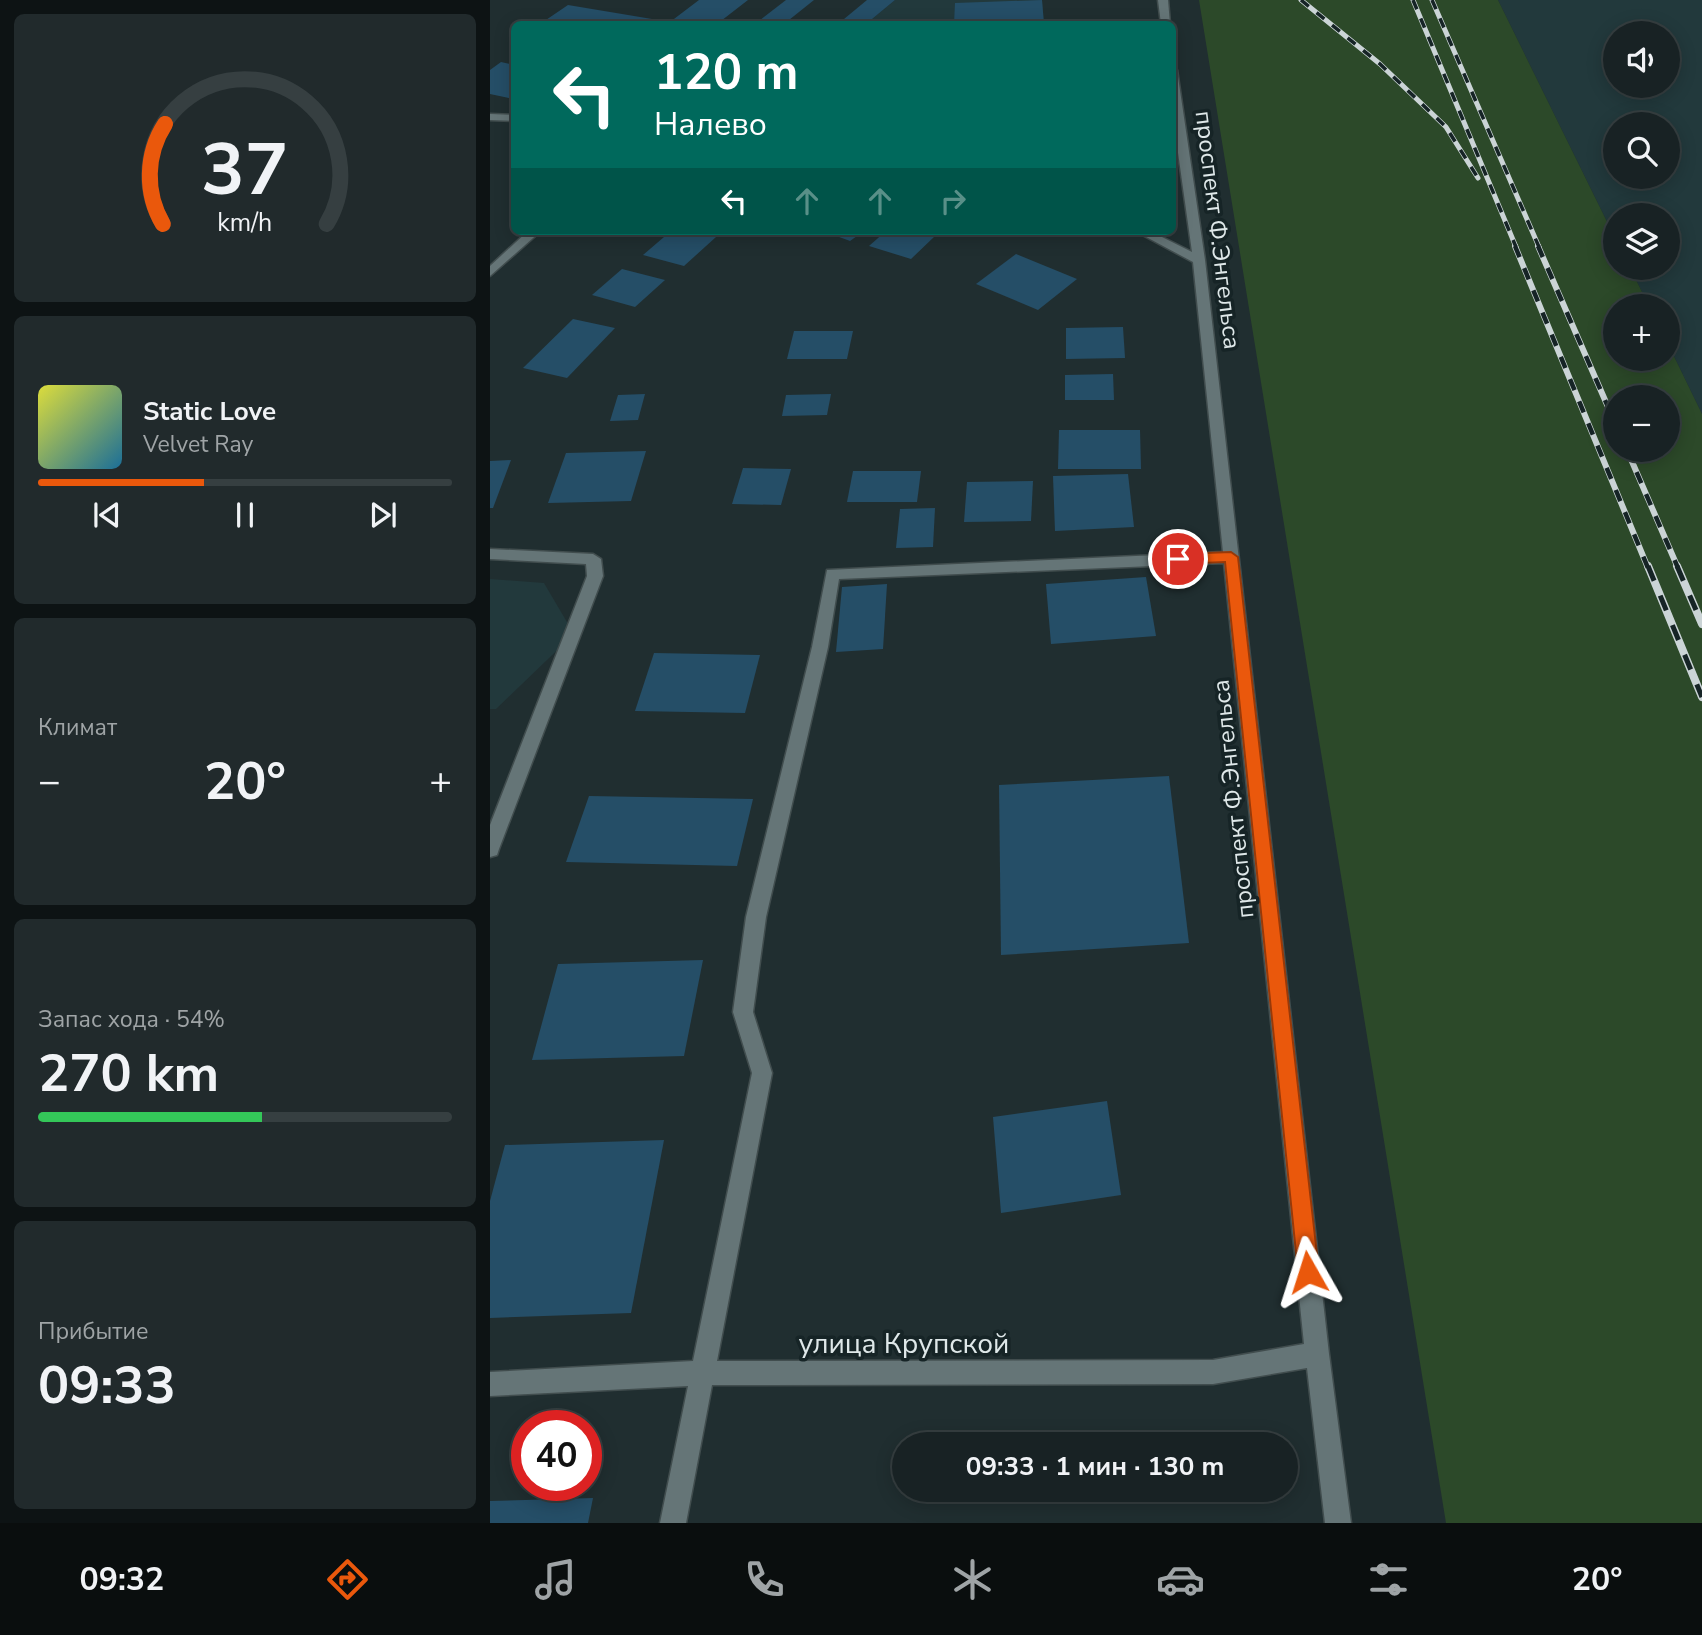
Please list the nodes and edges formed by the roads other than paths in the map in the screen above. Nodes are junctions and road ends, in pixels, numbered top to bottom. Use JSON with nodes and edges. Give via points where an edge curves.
{"nodes":[{"id":1,"x":1163,"y":0,"type":"edge"},
{"id":2,"x":1166,"y":21,"type":"edge"},
{"id":3,"x":1176,"y":98,"type":"edge"},
{"id":4,"x":490,"y":117,"type":"edge"},
{"id":5,"x":511,"y":118,"type":"edge"},
{"id":6,"x":531,"y":235,"type":"edge"},
{"id":7,"x":1149,"y":235,"type":"edge"},
{"id":8,"x":1199,"y":260,"type":"junction"},
{"id":9,"x":490,"y":272,"type":"edge"},
{"id":10,"x":490,"y":554,"type":"edge"},
{"id":11,"x":1231,"y":557,"type":"junction"},
{"id":12,"x":490,"y":849,"type":"edge"},
{"id":13,"x":1317,"y":1354,"type":"junction"},
{"id":14,"x":702,"y":1373,"type":"junction"},
{"id":15,"x":490,"y":1384,"type":"edge"},
{"id":16,"x":673,"y":1523,"type":"edge"},
{"id":17,"x":1338,"y":1523,"type":"edge"}],
"edges":[{"from":1,"to":2,"type":"street"},
{"from":3,"to":8,"type":"street","name":"проспект Ф.Энгельса"},
{"from":4,"to":5,"type":"street"},
{"from":6,"to":9,"type":"street"},
{"from":7,"to":8,"type":"street"},
{"from":8,"to":11,"type":"street","name":"проспект Ф.Энгельса"},
{"from":10,"to":12,"type":"street","via":[[593,559],[595,576]]},
{"from":11,"to":13,"type":"street","name":"проспект Ф.Энгельса"},
{"from":11,"to":14,"type":"street","via":[[832,574],[820,647],[757,917],[743,1012],[762,1073]]},
{"from":13,"to":14,"type":"street","name":"улица Крупской","via":[[1213,1372]]},
{"from":13,"to":17,"type":"street","name":"проспект Ф.Энгельса"},
{"from":14,"to":15,"type":"street","name":"улица Крупской"},
{"from":14,"to":16,"type":"street"}]}
